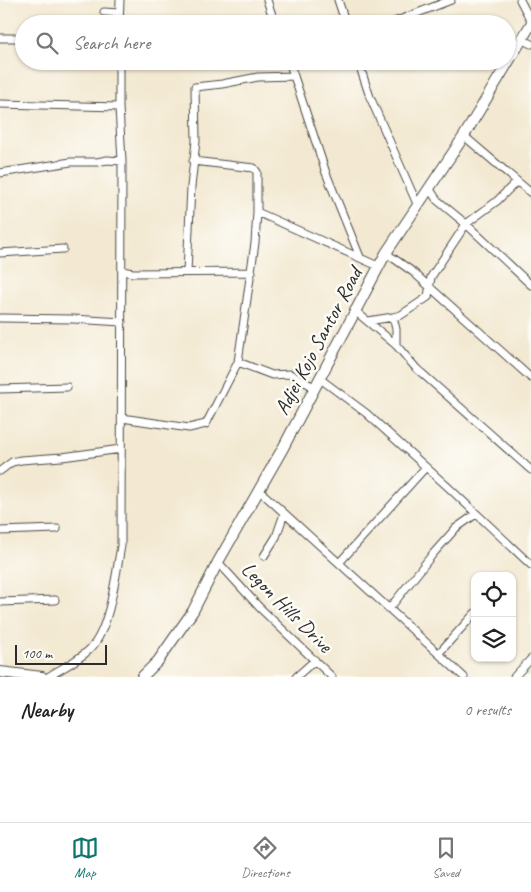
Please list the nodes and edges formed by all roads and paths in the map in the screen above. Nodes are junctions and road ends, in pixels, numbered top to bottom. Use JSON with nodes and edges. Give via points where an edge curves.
{"nodes":[{"id":1,"x":120,"y":0,"type":"edge"},
{"id":2,"x":267,"y":0,"type":"edge"},
{"id":3,"x":338,"y":0,"type":"edge"},
{"id":4,"x":451,"y":0,"type":"edge"},
{"id":5,"x":520,"y":0,"type":"edge"},
{"id":6,"x":104,"y":12,"type":"dead end"},
{"id":7,"x":119,"y":14,"type":"joint"},
{"id":8,"x":272,"y":15,"type":"edge"},
{"id":9,"x":343,"y":15,"type":"edge"},
{"id":10,"x":412,"y":15,"type":"edge"},
{"id":11,"x":531,"y":22,"type":"edge"},
{"id":12,"x":0,"y":38,"type":"edge"},
{"id":13,"x":15,"y":38,"type":"edge"},
{"id":14,"x":526,"y":42,"type":"edge"},
{"id":15,"x":516,"y":57,"type":"edge"},
{"id":16,"x":119,"y":70,"type":"edge"},
{"id":17,"x":292,"y":70,"type":"edge"},
{"id":18,"x":361,"y":70,"type":"edge"},
{"id":19,"x":508,"y":70,"type":"edge"},
{"id":20,"x":294,"y":76,"type":"junction"},
{"id":21,"x":0,"y":104,"type":"edge"},
{"id":22,"x":119,"y":107,"type":"junction"},
{"id":23,"x":464,"y":136,"type":"junction"},
{"id":24,"x":122,"y":161,"type":"junction"},
{"id":25,"x":193,"y":161,"type":"junction"},
{"id":26,"x":0,"y":173,"type":"edge"},
{"id":27,"x":517,"y":181,"type":"junction"},
{"id":28,"x":429,"y":188,"type":"junction"},
{"id":29,"x":531,"y":193,"type":"edge"},
{"id":30,"x":418,"y":206,"type":"junction"},
{"id":31,"x":258,"y":212,"type":"junction"},
{"id":32,"x":466,"y":224,"type":"junction"},
{"id":33,"x":63,"y":249,"type":"dead end"},
{"id":34,"x":386,"y":252,"type":"junction"},
{"id":35,"x":0,"y":253,"type":"edge"},
{"id":36,"x":360,"y":257,"type":"junction"},
{"id":37,"x":378,"y":266,"type":"junction"},
{"id":38,"x":122,"y":271,"type":"junction"},
{"id":39,"x":187,"y":272,"type":"junction"},
{"id":40,"x":252,"y":272,"type":"junction"},
{"id":41,"x":531,"y":285,"type":"edge"},
{"id":42,"x":430,"y":287,"type":"junction"},
{"id":43,"x":354,"y":310,"type":"junction"},
{"id":44,"x":394,"y":317,"type":"junction"},
{"id":45,"x":0,"y":318,"type":"edge"},
{"id":46,"x":368,"y":321,"type":"junction"},
{"id":47,"x":122,"y":322,"type":"junction"},
{"id":48,"x":396,"y":345,"type":"junction"},
{"id":49,"x":238,"y":362,"type":"junction"},
{"id":50,"x":531,"y":378,"type":"edge"},
{"id":51,"x":316,"y":383,"type":"junction"},
{"id":52,"x":67,"y":387,"type":"dead end"},
{"id":53,"x":0,"y":389,"type":"edge"},
{"id":54,"x":122,"y":418,"type":"junction"},
{"id":55,"x":121,"y":449,"type":"junction"},
{"id":56,"x":426,"y":467,"type":"junction"},
{"id":57,"x":531,"y":470,"type":"edge"},
{"id":58,"x":0,"y":471,"type":"edge"},
{"id":59,"x":260,"y":490,"type":"junction"},
{"id":60,"x":284,"y":514,"type":"junction"},
{"id":61,"x":476,"y":514,"type":"junction"},
{"id":62,"x":57,"y":528,"type":"dead end"},
{"id":63,"x":0,"y":531,"type":"edge"},
{"id":64,"x":264,"y":556,"type":"dead end"},
{"id":65,"x":218,"y":562,"type":"junction"},
{"id":66,"x":339,"y":563,"type":"junction"},
{"id":67,"x":531,"y":566,"type":"edge"},
{"id":68,"x":54,"y":600,"type":"dead end"},
{"id":69,"x":0,"y":602,"type":"edge"},
{"id":70,"x":389,"y":609,"type":"junction"},
{"id":71,"x":471,"y":617,"type":"edge"},
{"id":72,"x":439,"y":653,"type":"junction"},
{"id":73,"x":315,"y":660,"type":"junction"},
{"id":74,"x":531,"y":660,"type":"edge"},
{"id":75,"x":0,"y":672,"type":"edge"},
{"id":76,"x":31,"y":676,"type":"edge"},
{"id":77,"x":42,"y":677,"type":"edge"},
{"id":78,"x":48,"y":677,"type":"edge"},
{"id":79,"x":142,"y":677,"type":"edge"},
{"id":80,"x":296,"y":677,"type":"edge"},
{"id":81,"x":332,"y":677,"type":"edge"},
{"id":82,"x":464,"y":677,"type":"edge"},
{"id":83,"x":514,"y":677,"type":"edge"}],
"edges":[{"from":1,"to":7,"type":"street"},
{"from":2,"to":8,"type":"street"},
{"from":3,"to":9,"type":"street"},
{"from":4,"to":10,"type":"street"},
{"from":5,"to":11,"type":"street"},
{"from":6,"to":7,"type":"street"},
{"from":11,"to":14,"type":"street","name":"Adjei Kojo Santor Road"},
{"from":12,"to":13,"type":"street"},
{"from":14,"to":15,"type":"street","name":"Adjei Kojo Santor Road"},
{"from":16,"to":22,"type":"street"},
{"from":17,"to":20,"type":"street"},
{"from":18,"to":30,"type":"street"},
{"from":19,"to":23,"type":"street","name":"Adjei Kojo Santor Road"},
{"from":20,"to":25,"type":"street","via":[[258,77],[195,87]]},
{"from":20,"to":36,"type":"street","via":[[326,173]]},
{"from":21,"to":22,"type":"street"},
{"from":22,"to":24,"type":"street"},
{"from":23,"to":27,"type":"street"},
{"from":23,"to":28,"type":"street","name":"Adjei Kojo Santor Road"},
{"from":24,"to":26,"type":"street","via":[[71,162]]},
{"from":24,"to":38,"type":"street"},
{"from":25,"to":31,"type":"street","via":[[256,169]]},
{"from":25,"to":39,"type":"street"},
{"from":27,"to":29,"type":"street"},
{"from":27,"to":32,"type":"street"},
{"from":28,"to":30,"type":"street","name":"Adjei Kojo Santor Road"},
{"from":28,"to":32,"type":"street","via":[[437,200]]},
{"from":30,"to":34,"type":"street","name":"Adjei Kojo Santor Road"},
{"from":31,"to":36,"type":"street"},
{"from":31,"to":40,"type":"street"},
{"from":32,"to":41,"type":"street"},
{"from":32,"to":42,"type":"street","via":[[431,277]]},
{"from":33,"to":35,"type":"street"},
{"from":34,"to":37,"type":"street","name":"Adjei Kojo Santor Road"},
{"from":34,"to":42,"type":"street"},
{"from":36,"to":37,"type":"street"},
{"from":37,"to":43,"type":"street","name":"Adjei Kojo Santor Road"},
{"from":38,"to":39,"type":"street"},
{"from":38,"to":47,"type":"street"},
{"from":39,"to":40,"type":"street"},
{"from":40,"to":49,"type":"street"},
{"from":42,"to":44,"type":"street","via":[[428,297]]},
{"from":42,"to":50,"type":"street"},
{"from":43,"to":46,"type":"street"},
{"from":43,"to":51,"type":"street","name":"Adjei Kojo Santor Road"},
{"from":44,"to":46,"type":"street"},
{"from":44,"to":48,"type":"street"},
{"from":45,"to":47,"type":"street"},
{"from":46,"to":48,"type":"street"},
{"from":47,"to":54,"type":"street"},
{"from":48,"to":57,"type":"street","via":[[416,368]]},
{"from":49,"to":51,"type":"street","via":[[272,375],[290,374]]},
{"from":49,"to":54,"type":"street","via":[[206,424],[189,428]]},
{"from":51,"to":56,"type":"street","via":[[366,413]]},
{"from":51,"to":59,"type":"street","name":"Adjei Kojo Santor Road"},
{"from":52,"to":53,"type":"street"},
{"from":54,"to":55,"type":"street"},
{"from":55,"to":58,"type":"street","via":[[21,460]]},
{"from":55,"to":78,"type":"street","via":[[121,546],[103,630],[84,655]]},
{"from":56,"to":61,"type":"street"},
{"from":56,"to":66,"type":"street"},
{"from":59,"to":60,"type":"street"},
{"from":59,"to":65,"type":"street","name":"Adjei Kojo Santor Road"},
{"from":60,"to":64,"type":"street","via":[[276,537]]},
{"from":60,"to":66,"type":"street"},
{"from":61,"to":67,"type":"street"},
{"from":61,"to":70,"type":"street","via":[[456,528]]},
{"from":62,"to":63,"type":"street"},
{"from":65,"to":73,"type":"street","name":"Legon Hills Drive","via":[[259,607]]},
{"from":65,"to":79,"type":"street","name":"Adjei Kojo Santor Road","via":[[185,623],[158,661]]},
{"from":66,"to":70,"type":"street"},
{"from":68,"to":69,"type":"street"},
{"from":70,"to":72,"type":"street"},
{"from":71,"to":72,"type":"street"},
{"from":72,"to":82,"type":"street"},
{"from":73,"to":80,"type":"street"},
{"from":73,"to":81,"type":"street","name":"Legon Hills Drive"},
{"from":74,"to":83,"type":"street"},
{"from":75,"to":76,"type":"street"},
{"from":76,"to":77,"type":"street"}]}
